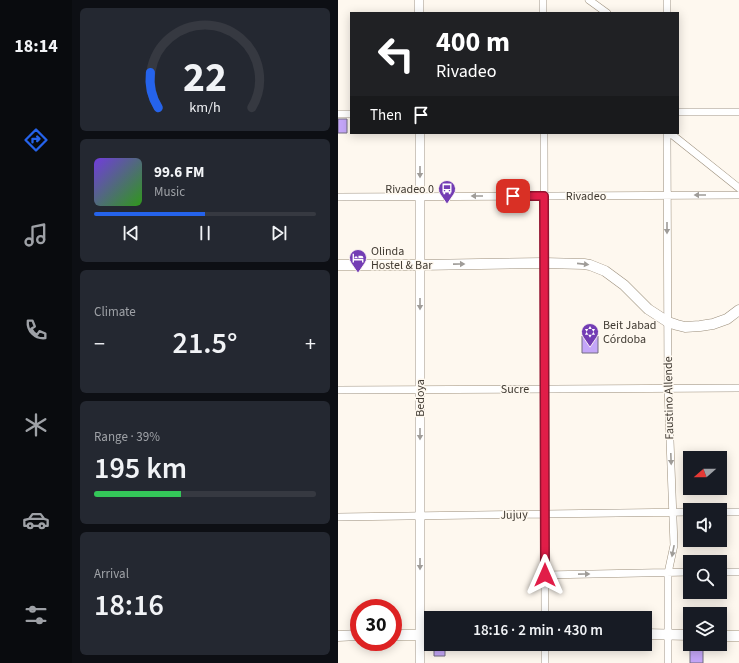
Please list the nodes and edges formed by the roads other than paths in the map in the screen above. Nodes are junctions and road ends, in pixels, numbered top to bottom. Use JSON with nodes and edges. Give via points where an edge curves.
{"nodes":[{"id":1,"x":419,"y":0,"type":"edge"},
{"id":2,"x":543,"y":0,"type":"edge"},
{"id":3,"x":589,"y":0,"type":"edge"},
{"id":4,"x":667,"y":0,"type":"edge"},
{"id":5,"x":419,"y":12,"type":"edge"},
{"id":6,"x":543,"y":12,"type":"edge"},
{"id":7,"x":606,"y":12,"type":"edge"},
{"id":8,"x":667,"y":12,"type":"edge"},
{"id":9,"x":679,"y":112,"type":"edge"},
{"id":10,"x":739,"y":112,"type":"edge"},
{"id":11,"x":338,"y":114,"type":"edge"},
{"id":12,"x":350,"y":114,"type":"edge"},
{"id":13,"x":420,"y":134,"type":"edge"},
{"id":14,"x":544,"y":134,"type":"edge"},
{"id":15,"x":668,"y":134,"type":"edge"},
{"id":16,"x":669,"y":134,"type":"edge"},
{"id":17,"x":739,"y":188,"type":"edge"},
{"id":18,"x":739,"y":194,"type":"edge"},
{"id":19,"x":667,"y":195,"type":"junction"},
{"id":20,"x":544,"y":196,"type":"junction"},
{"id":21,"x":338,"y":197,"type":"edge"},
{"id":22,"x":420,"y":197,"type":"junction"},
{"id":23,"x":544,"y":263,"type":"junction"},
{"id":24,"x":338,"y":265,"type":"edge"},
{"id":25,"x":420,"y":265,"type":"junction"},
{"id":26,"x":739,"y":310,"type":"edge"},
{"id":27,"x":668,"y":322,"type":"junction"},
{"id":28,"x":668,"y":388,"type":"junction"},
{"id":29,"x":739,"y":388,"type":"edge"},
{"id":30,"x":545,"y":389,"type":"junction"},
{"id":31,"x":338,"y":390,"type":"edge"},
{"id":32,"x":420,"y":390,"type":"junction"},
{"id":33,"x":673,"y":512,"type":"junction"},
{"id":34,"x":683,"y":512,"type":"edge"},
{"id":35,"x":727,"y":512,"type":"edge"},
{"id":36,"x":739,"y":512,"type":"edge"},
{"id":37,"x":545,"y":514,"type":"junction"},
{"id":38,"x":420,"y":516,"type":"junction"},
{"id":39,"x":338,"y":517,"type":"edge"},
{"id":40,"x":683,"y":572,"type":"edge"},
{"id":41,"x":727,"y":572,"type":"edge"},
{"id":42,"x":739,"y":572,"type":"edge"},
{"id":43,"x":668,"y":573,"type":"junction"},
{"id":44,"x":545,"y":575,"type":"junction"},
{"id":45,"x":545,"y":611,"type":"edge"},
{"id":46,"x":652,"y":634,"type":"edge"},
{"id":47,"x":668,"y":634,"type":"junction"},
{"id":48,"x":350,"y":635,"type":"edge"},
{"id":49,"x":402,"y":635,"type":"edge"},
{"id":50,"x":420,"y":635,"type":"junction"},
{"id":51,"x":424,"y":635,"type":"edge"},
{"id":52,"x":683,"y":635,"type":"edge"},
{"id":53,"x":338,"y":636,"type":"edge"},
{"id":54,"x":727,"y":636,"type":"edge"},
{"id":55,"x":739,"y":636,"type":"edge"},
{"id":56,"x":545,"y":651,"type":"edge"},
{"id":57,"x":420,"y":663,"type":"edge"},
{"id":58,"x":545,"y":663,"type":"edge"},
{"id":59,"x":668,"y":663,"type":"edge"}],
"edges":[{"from":1,"to":5,"type":"main road"},
{"from":2,"to":6,"type":"street"},
{"from":3,"to":7,"type":"street"},
{"from":4,"to":8,"type":"street"},
{"from":9,"to":10,"type":"street"},
{"from":11,"to":12,"type":"street"},
{"from":13,"to":22,"type":"main road","name":"Bedoya","one_way":true},
{"from":14,"to":20,"type":"street"},
{"from":15,"to":19,"type":"street","name":"Faustino Allende"},
{"from":16,"to":17,"type":"street"},
{"from":18,"to":19,"type":"street","name":"Rivadeo","one_way":true},
{"from":19,"to":20,"type":"street","name":"Rivadeo"},
{"from":19,"to":27,"type":"street","name":"Faustino Allende","one_way":true},
{"from":20,"to":22,"type":"street","name":"Rivadeo","one_way":true},
{"from":20,"to":23,"type":"street"},
{"from":21,"to":22,"type":"street","name":"Rivadeo"},
{"from":22,"to":25,"type":"main road","name":"Bedoya"},
{"from":25,"to":23,"type":"main road","one_way":true},
{"from":23,"to":27,"type":"main road","one_way":true,"via":[[575,263],[598,267],[619,281],[648,309]]},
{"from":23,"to":30,"type":"street"},
{"from":24,"to":25,"type":"main road"},
{"from":25,"to":32,"type":"main road","name":"Bedoya","one_way":true},
{"from":26,"to":27,"type":"main road","via":[[727,319],[713,324],[685,327]]},
{"from":27,"to":28,"type":"street","name":"Faustino Allende"},
{"from":28,"to":29,"type":"street","name":"Sucre"},
{"from":28,"to":30,"type":"street","name":"Sucre"},
{"from":28,"to":33,"type":"street","name":"Faustino Allende","one_way":true},
{"from":30,"to":32,"type":"street","name":"Sucre"},
{"from":30,"to":37,"type":"street"},
{"from":31,"to":32,"type":"street","name":"Sucre"},
{"from":32,"to":38,"type":"main road","name":"Bedoya","one_way":true},
{"from":33,"to":34,"type":"street","name":"Jujuy"},
{"from":33,"to":37,"type":"street","name":"Jujuy"},
{"from":33,"to":43,"type":"street","name":"Faustino Allende","one_way":true,"via":[[674,545]]},
{"from":35,"to":36,"type":"street"},
{"from":37,"to":38,"type":"street","name":"Jujuy"},
{"from":37,"to":44,"type":"street"},
{"from":38,"to":39,"type":"street","name":"Jujuy"},
{"from":38,"to":50,"type":"main road","name":"Bedoya","one_way":true},
{"from":40,"to":43,"type":"street"},
{"from":41,"to":42,"type":"street"},
{"from":44,"to":43,"type":"street","one_way":true},
{"from":43,"to":47,"type":"street","name":"Faustino Allende"},
{"from":44,"to":45,"type":"street"},
{"from":46,"to":47,"type":"main road"},
{"from":47,"to":52,"type":"main road"},
{"from":47,"to":59,"type":"street","name":"Faustino Allende"},
{"from":48,"to":53,"type":"main road"},
{"from":49,"to":50,"type":"main road"},
{"from":50,"to":51,"type":"main road"},
{"from":50,"to":57,"type":"main road","name":"Bedoya"},
{"from":54,"to":55,"type":"main road"},
{"from":56,"to":58,"type":"street"}]}
